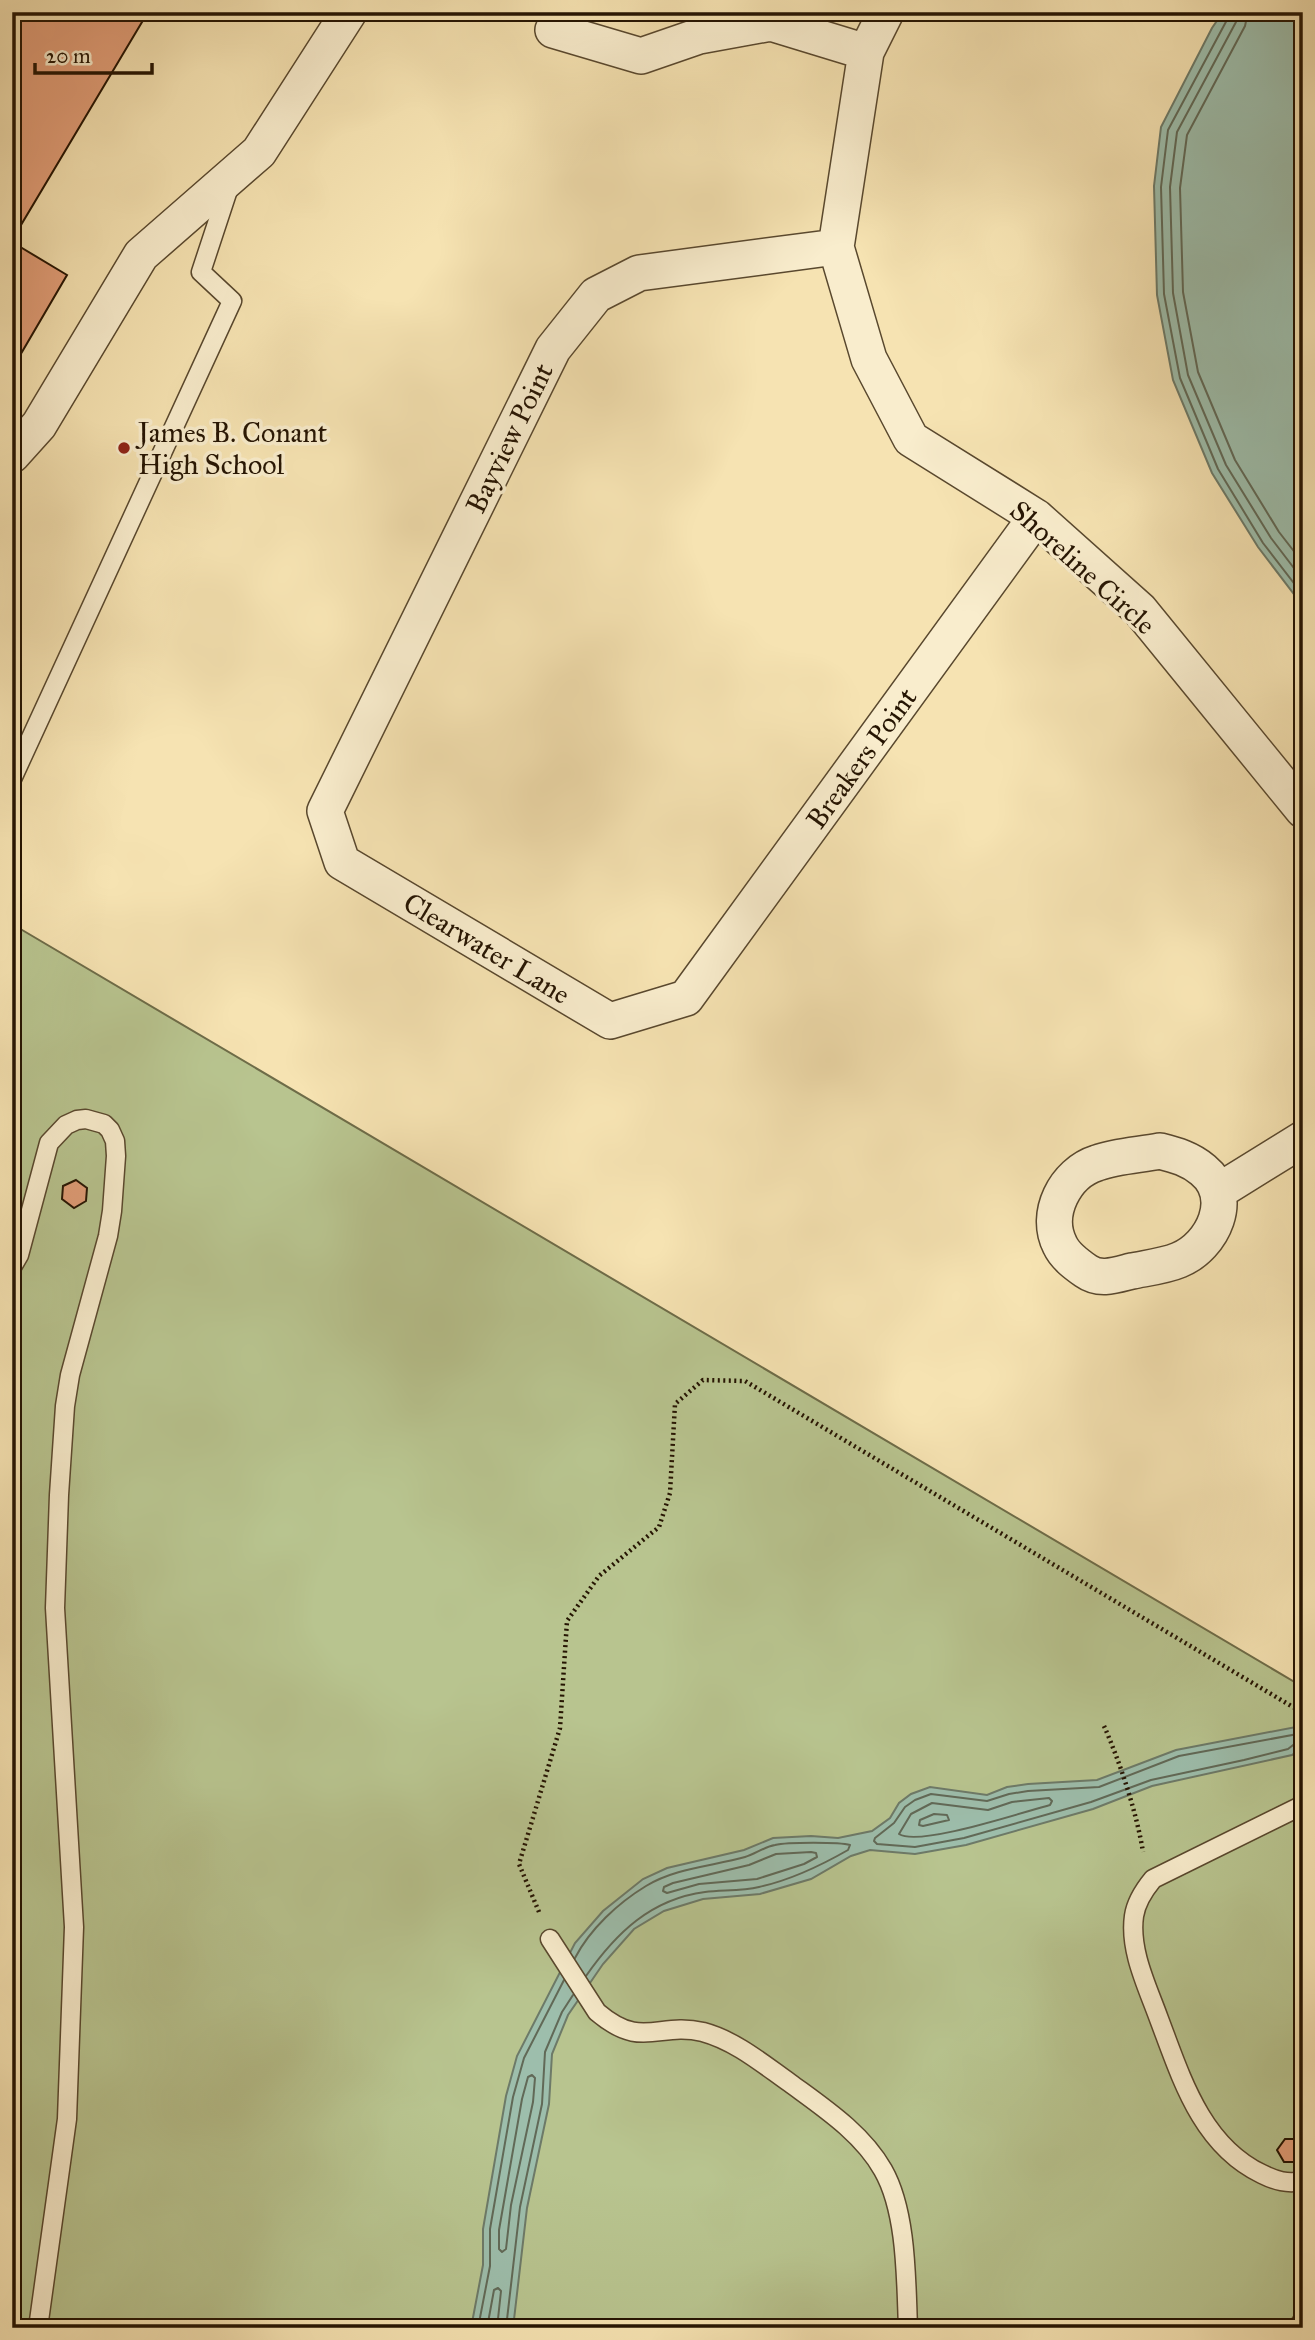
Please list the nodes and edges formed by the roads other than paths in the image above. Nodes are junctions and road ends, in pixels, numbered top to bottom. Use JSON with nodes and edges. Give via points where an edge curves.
{"nodes":[{"id":1,"x":349,"y":12,"type":"edge"},
{"id":2,"x":886,"y":12,"type":"edge"},
{"id":3,"x":553,"y":30,"type":"dead end"},
{"id":4,"x":866,"y":52,"type":"junction"},
{"id":5,"x":234,"y":174,"type":"junction"},
{"id":6,"x":836,"y":247,"type":"junction"},
{"id":7,"x":12,"y":455,"type":"edge"},
{"id":8,"x":1036,"y":517,"type":"junction"},
{"id":9,"x":12,"y":779,"type":"edge"},
{"id":10,"x":1303,"y":810,"type":"edge"},
{"id":11,"x":325,"y":811,"type":"joint"},
{"id":12,"x":686,"y":998,"type":"joint"},
{"id":13,"x":1303,"y":1139,"type":"edge"},
{"id":14,"x":1219,"y":1191,"type":"junction"},
{"id":15,"x":12,"y":1266,"type":"edge"},
{"id":16,"x":1303,"y":1805,"type":"edge"},
{"id":17,"x":550,"y":1938,"type":"road end"},
{"id":18,"x":1303,"y":2181,"type":"edge"},
{"id":19,"x":1303,"y":2320,"type":"edge"},
{"id":20,"x":38,"y":2328,"type":"edge"},
{"id":21,"x":908,"y":2328,"type":"edge"},
{"id":22,"x":1297,"y":2328,"type":"edge"}],
"edges":[{"from":1,"to":5,"type":"street","via":[[260,152]]},
{"from":2,"to":4,"type":"street","name":"Shoreline Circle"},
{"from":3,"to":4,"type":"street","via":[[641,56],[699,36],[771,23]]},
{"from":4,"to":6,"type":"street","name":"Shoreline Circle"},
{"from":5,"to":7,"type":"street","via":[[141,256],[39,425]]},
{"from":5,"to":9,"type":"lane","via":[[201,272],[232,301]]},
{"from":6,"to":8,"type":"street","name":"Shoreline Circle","via":[[869,359],[911,439]]},
{"from":6,"to":11,"type":"street","name":"Bayview Point","via":[[639,273],[596,295],[553,349]]},
{"from":8,"to":10,"type":"street","name":"Shoreline Circle","via":[[1140,610]]},
{"from":8,"to":12,"type":"street","name":"Breakers Point"},
{"from":11,"to":12,"type":"street","name":"Clearwater Lane","via":[[342,862],[610,1021]]},
{"from":13,"to":14,"type":"street"},
{"from":14,"to":14,"type":"street","via":[[1205,1171],[1184,1157],[1160,1151],[1096,1163],[1079,1172],[1059,1197],[1054,1214],[1059,1244],[1073,1263],[1093,1276],[1180,1260],[1203,1243],[1218,1222]]},
{"from":15,"to":20,"type":"lane","via":[[49,1143],[77,1120],[104,1124],[115,1141],[112,1211],[70,1375],[59,1495],[55,1608],[74,1927],[62,2166]]},
{"from":16,"to":18,"type":"lane","via":[[1153,1879],[1138,1902],[1134,1934],[1145,1981],[1200,2116],[1242,2163],[1280,2182]]},
{"from":17,"to":21,"type":"lane","via":[[597,2012],[618,2028],[642,2034],[698,2031],[723,2039],[811,2098],[856,2135],[883,2171],[895,2200]]},
{"from":19,"to":22,"type":"lane"}]}
